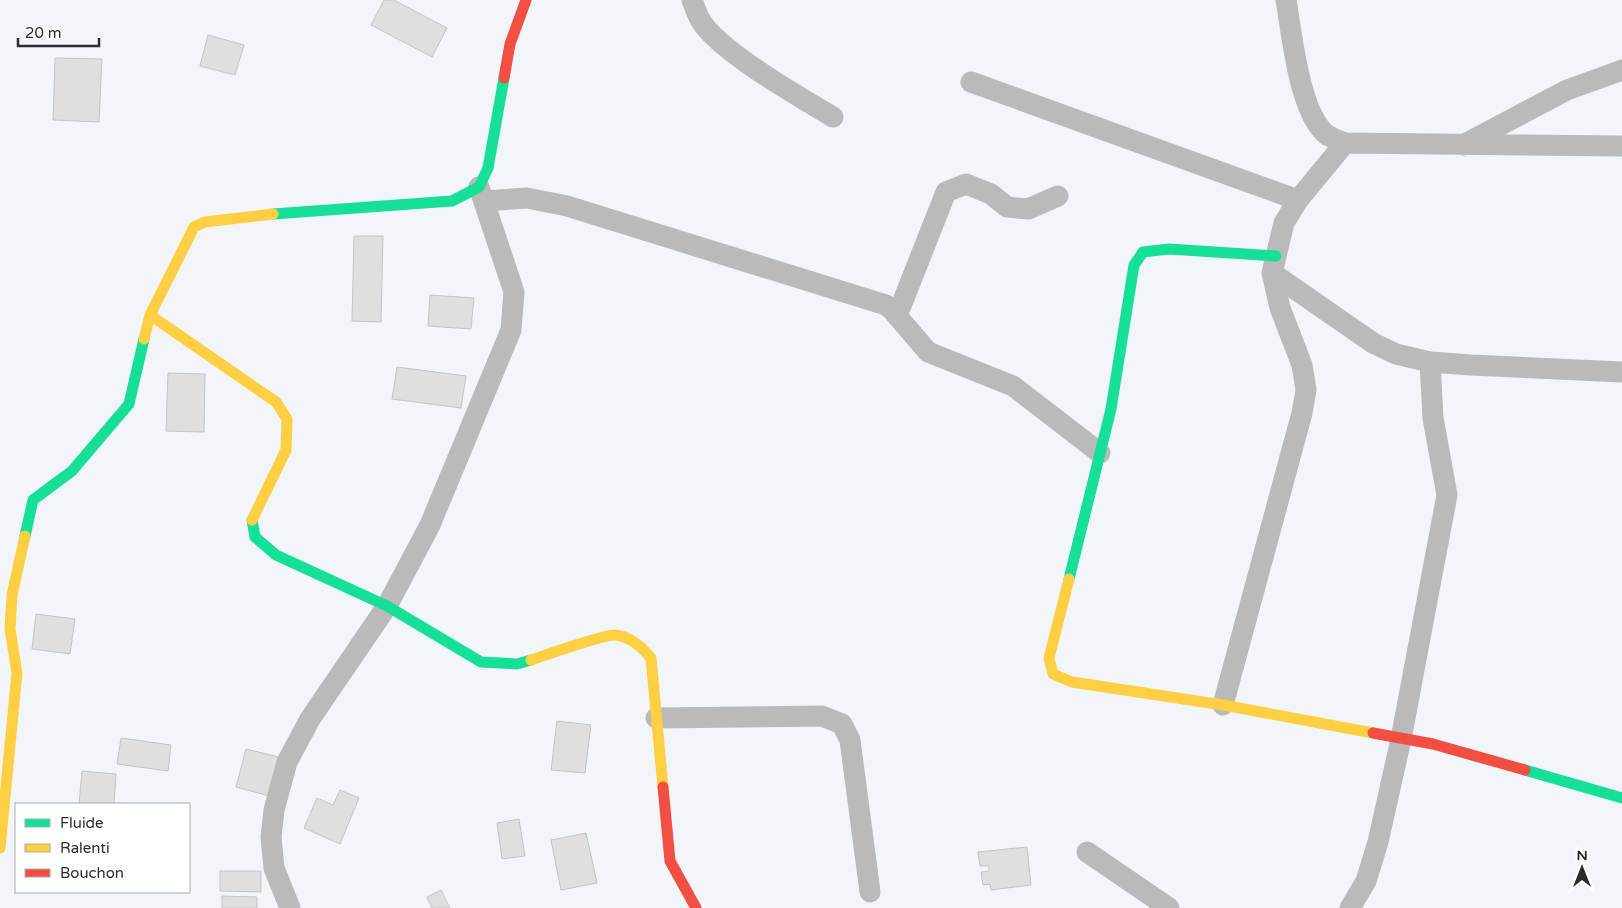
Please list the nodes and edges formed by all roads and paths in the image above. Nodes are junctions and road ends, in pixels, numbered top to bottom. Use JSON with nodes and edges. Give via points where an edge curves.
{"nodes":[{"id":1,"x":526,"y":0,"type":"edge"},
{"id":2,"x":692,"y":0,"type":"edge"},
{"id":3,"x":1286,"y":0,"type":"edge"},
{"id":4,"x":1622,"y":70,"type":"edge"},
{"id":5,"x":971,"y":82,"type":"dead end"},
{"id":6,"x":833,"y":117,"type":"dead end"},
{"id":7,"x":1345,"y":143,"type":"junction"},
{"id":8,"x":1461,"y":146,"type":"junction"},
{"id":9,"x":1622,"y":146,"type":"edge"},
{"id":10,"x":482,"y":194,"type":"junction"},
{"id":11,"x":1058,"y":196,"type":"dead end"},
{"id":12,"x":1298,"y":200,"type":"junction"},
{"id":13,"x":1274,"y":264,"type":"junction"},
{"id":14,"x":150,"y":315,"type":"junction"},
{"id":15,"x":897,"y":316,"type":"junction"},
{"id":16,"x":1430,"y":362,"type":"junction"},
{"id":17,"x":1622,"y":372,"type":"edge"},
{"id":18,"x":1100,"y":453,"type":"junction"},
{"id":19,"x":6,"y":594,"type":"edge"},
{"id":20,"x":387,"y":606,"type":"junction"},
{"id":21,"x":1224,"y":705,"type":"junction"},
{"id":22,"x":656,"y":718,"type":"junction"},
{"id":23,"x":1401,"y":739,"type":"junction"},
{"id":24,"x":1622,"y":798,"type":"edge"},
{"id":25,"x":0,"y":848,"type":"edge"},
{"id":26,"x":1087,"y":852,"type":"dead end"},
{"id":27,"x":870,"y":892,"type":"dead end"},
{"id":28,"x":290,"y":908,"type":"edge"},
{"id":29,"x":696,"y":908,"type":"edge"},
{"id":30,"x":1169,"y":908,"type":"edge"},
{"id":31,"x":1350,"y":908,"type":"edge"}],
"edges":[{"from":1,"to":10,"type":"street","via":[[510,44]]},
{"from":2,"to":6,"type":"street","via":[[702,22],[720,41]]},
{"from":3,"to":7,"type":"street","via":[[1303,94],[1327,134]]},
{"from":4,"to":8,"type":"street","via":[[1567,90]]},
{"from":5,"to":12,"type":"street"},
{"from":7,"to":8,"type":"street"},
{"from":7,"to":12,"type":"street"},
{"from":8,"to":9,"type":"street"},
{"from":10,"to":14,"type":"street","via":[[452,201],[205,222],[194,227],[189,234]]},
{"from":10,"to":15,"type":"street","via":[[566,206],[886,305]]},
{"from":10,"to":20,"type":"street","via":[[514,292],[511,330],[430,525]]},
{"from":11,"to":15,"type":"street","via":[[1028,209],[1007,207],[991,194],[966,184],[946,192]]},
{"from":12,"to":13,"type":"street","via":[[1284,223]]},
{"from":13,"to":16,"type":"street","via":[[1373,344],[1396,354]]},
{"from":13,"to":18,"type":"street","via":[[1169,249],[1143,252],[1134,264],[1111,408]]},
{"from":13,"to":21,"type":"street","via":[[1280,308],[1302,366],[1306,390]]},
{"from":14,"to":19,"type":"street","via":[[129,404],[72,471],[33,500]]},
{"from":14,"to":20,"type":"street","via":[[276,402],[287,419],[286,450],[251,522],[255,537],[276,555]]},
{"from":15,"to":18,"type":"street","via":[[928,352],[1013,386]]},
{"from":16,"to":17,"type":"street"},
{"from":16,"to":23,"type":"street","via":[[1436,439],[1447,495]]},
{"from":18,"to":21,"type":"street","via":[[1049,658],[1053,674],[1072,682]]},
{"from":19,"to":25,"type":"street","via":[[17,673]]},
{"from":20,"to":22,"type":"street","via":[[481,662],[517,664],[614,635],[628,637],[651,658]]},
{"from":20,"to":28,"type":"street","via":[[310,719],[288,762],[274,810],[271,837],[274,868]]},
{"from":21,"to":23,"type":"street"},
{"from":22,"to":27,"type":"street","via":[[822,716],[842,724],[850,740]]},
{"from":22,"to":29,"type":"street","via":[[670,861]]},
{"from":23,"to":24,"type":"street","via":[[1479,757]]},
{"from":23,"to":31,"type":"street","via":[[1378,842],[1366,881]]},
{"from":26,"to":30,"type":"street"}]}
